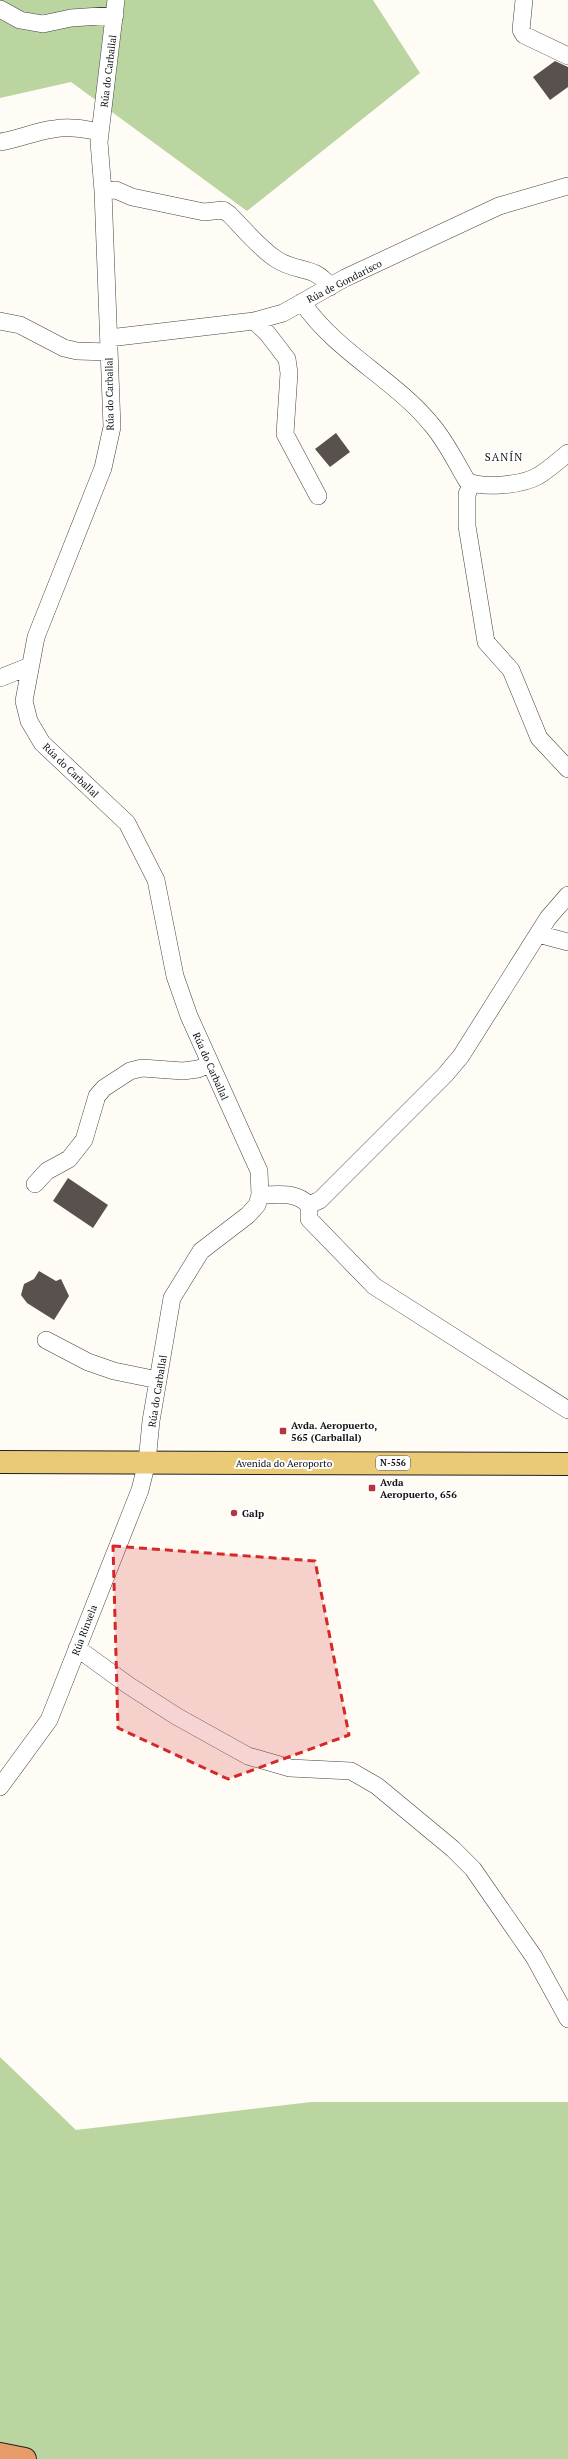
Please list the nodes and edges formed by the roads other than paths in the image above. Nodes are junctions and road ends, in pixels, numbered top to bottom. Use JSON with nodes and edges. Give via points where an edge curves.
{"nodes":[{"id":1,"x":524,"y":0,"type":"edge"},
{"id":2,"x":116,"y":8,"type":"edge"},
{"id":3,"x":0,"y":9,"type":"edge"},
{"id":4,"x":568,"y":56,"type":"edge"},
{"id":5,"x":100,"y":132,"type":"junction"},
{"id":6,"x":0,"y":142,"type":"edge"},
{"id":7,"x":568,"y":186,"type":"edge"},
{"id":8,"x":103,"y":191,"type":"junction"},
{"id":9,"x":330,"y":287,"type":"junction"},
{"id":10,"x":302,"y":302,"type":"junction"},
{"id":11,"x":0,"y":321,"type":"edge"},
{"id":12,"x":254,"y":321,"type":"junction"},
{"id":13,"x":109,"y":345,"type":"junction"},
{"id":14,"x":568,"y":453,"type":"edge"},
{"id":15,"x":472,"y":483,"type":"junction"},
{"id":16,"x":318,"y":496,"type":"dead end"},
{"id":17,"x":30,"y":666,"type":"junction"},
{"id":18,"x":0,"y":678,"type":"edge"},
{"id":19,"x":568,"y":768,"type":"edge"},
{"id":20,"x":568,"y":895,"type":"edge"},
{"id":21,"x":538,"y":934,"type":"junction"},
{"id":22,"x":568,"y":942,"type":"edge"},
{"id":23,"x":210,"y":1064,"type":"junction"},
{"id":24,"x":35,"y":1184,"type":"dead end"},
{"id":25,"x":260,"y":1195,"type":"junction"},
{"id":26,"x":309,"y":1205,"type":"junction"},
{"id":27,"x":46,"y":1340,"type":"dead end"},
{"id":28,"x":158,"y":1380,"type":"junction"},
{"id":29,"x":568,"y":1410,"type":"edge"},
{"id":30,"x":0,"y":1462,"type":"edge"},
{"id":31,"x":147,"y":1462,"type":"junction"},
{"id":32,"x":568,"y":1464,"type":"edge"},
{"id":33,"x":77,"y":1648,"type":"junction"},
{"id":34,"x":0,"y":1786,"type":"edge"},
{"id":35,"x":568,"y":2018,"type":"edge"},
{"id":36,"x":0,"y":2454,"type":"edge"},
{"id":37,"x":25,"y":2459,"type":"edge"}],
"edges":[{"from":1,"to":4,"type":"street","via":[[521,30],[524,35]]},
{"from":2,"to":3,"type":"street","via":[[43,24],[20,20]]},
{"from":2,"to":5,"type":"street","name":"Rúa do Carballal"},
{"from":5,"to":6,"type":"street","via":[[54,128],[20,139]]},
{"from":5,"to":8,"type":"street","name":"Rúa do Carballal","via":[[98,142]]},
{"from":7,"to":9,"type":"street","name":"Rúa de Gondarisco","via":[[499,206]]},
{"from":8,"to":9,"type":"street","via":[[116,190],[132,197],[204,212],[222,210],[275,259],[322,276]]},
{"from":8,"to":13,"type":"street","name":"Rúa do Carballal"},
{"from":9,"to":10,"type":"street","name":"Rúa de Gondarisco"},
{"from":10,"to":12,"type":"street","name":"Rúa de Gondarisco","via":[[283,313]]},
{"from":10,"to":15,"type":"street","via":[[309,312],[354,355],[431,423],[451,451],[467,481]]},
{"from":11,"to":13,"type":"street","name":"Rúa de Gondarisco","via":[[20,325],[64,348],[78,351]]},
{"from":12,"to":13,"type":"street","name":"Rúa de Gondarisco"},
{"from":12,"to":16,"type":"street","via":[[287,359],[289,374],[285,434]]},
{"from":13,"to":17,"type":"street","name":"Rúa do Carballal","via":[[112,427],[103,468],[36,637]]},
{"from":14,"to":15,"type":"street","via":[[538,476],[525,481],[481,486]]},
{"from":15,"to":19,"type":"street","via":[[467,494],[467,526],[486,642],[511,670],[539,738]]},
{"from":17,"to":18,"type":"street"},
{"from":17,"to":23,"type":"street","name":"Rúa do Carballal","via":[[24,700],[29,722],[42,743],[127,823],[156,880],[175,976]]},
{"from":20,"to":21,"type":"street"},
{"from":21,"to":22,"type":"street"},
{"from":21,"to":26,"type":"street","via":[[461,1056],[445,1075],[320,1200]]},
{"from":23,"to":24,"type":"street","via":[[198,1069],[182,1070],[142,1068],[130,1071],[104,1088],[98,1096],[84,1140],[69,1159],[47,1170]]},
{"from":23,"to":25,"type":"street","name":"Rúa do Carballal","via":[[259,1171]]},
{"from":25,"to":26,"type":"street","via":[[290,1194],[303,1199]]},
{"from":25,"to":28,"type":"street","name":"Rúa do Carballal","via":[[257,1205],[248,1215],[201,1251],[172,1298]]},
{"from":26,"to":29,"type":"street","via":[[309,1219],[374,1286]]},
{"from":27,"to":28,"type":"street","via":[[88,1362],[114,1371]]},
{"from":28,"to":31,"type":"street","name":"Rúa do Carballal"},
{"from":30,"to":31,"type":"main road","name":"Avenida do Aeroporto","number":"N-556"},
{"from":31,"to":32,"type":"main road","name":"Avenida do Aeroporto","number":"N-556"},
{"from":31,"to":33,"type":"street","name":"Rúa Rinxela","via":[[140,1490]]},
{"from":33,"to":34,"type":"street","name":"Rúa Rinxela","via":[[49,1720]]},
{"from":33,"to":35,"type":"street","via":[[176,1716],[248,1756],[290,1768],[351,1771],[376,1786],[453,1849],[472,1869],[534,1957]]},
{"from":36,"to":37,"type":"highway"}]}
